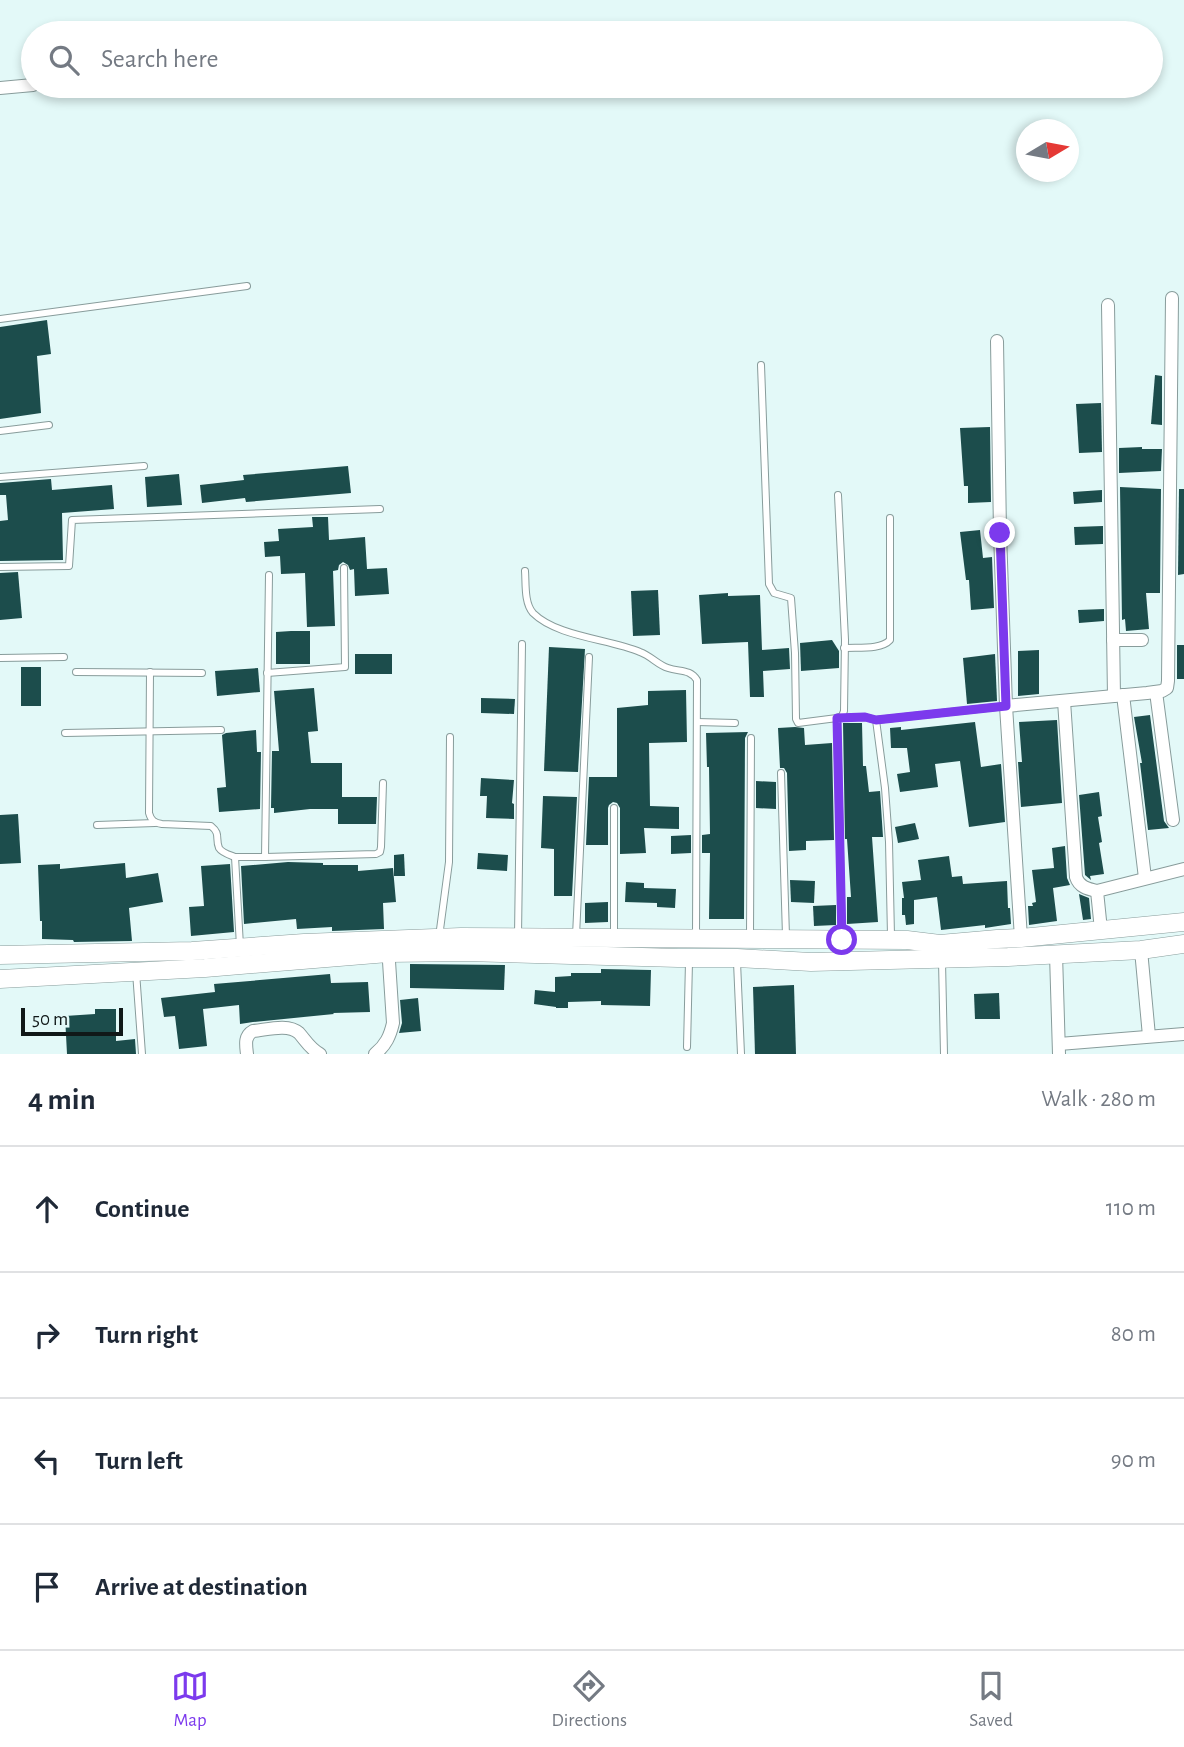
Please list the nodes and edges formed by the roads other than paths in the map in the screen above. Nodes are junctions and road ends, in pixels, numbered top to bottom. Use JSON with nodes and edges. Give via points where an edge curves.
{"nodes":[{"id":1,"x":21,"y":86,"type":"edge"},
{"id":2,"x":0,"y":88,"type":"edge"},
{"id":3,"x":247,"y":286,"type":"dead end"},
{"id":4,"x":1172,"y":298,"type":"dead end"},
{"id":5,"x":1108,"y":305,"type":"dead end"},
{"id":6,"x":0,"y":319,"type":"edge"},
{"id":7,"x":997,"y":341,"type":"dead end"},
{"id":8,"x":761,"y":365,"type":"dead end"},
{"id":9,"x":49,"y":425,"type":"dead end"},
{"id":10,"x":0,"y":431,"type":"edge"},
{"id":11,"x":144,"y":466,"type":"dead end"},
{"id":12,"x":0,"y":477,"type":"edge"},
{"id":13,"x":838,"y":495,"type":"dead end"},
{"id":14,"x":380,"y":509,"type":"dead end"},
{"id":15,"x":890,"y":519,"type":"dead end"},
{"id":16,"x":0,"y":567,"type":"edge"},
{"id":17,"x":344,"y":568,"type":"dead end"},
{"id":18,"x":525,"y":571,"type":"dead end"},
{"id":19,"x":269,"y":575,"type":"dead end"},
{"id":20,"x":1113,"y":640,"type":"junction"},
{"id":21,"x":1142,"y":640,"type":"dead end"},
{"id":22,"x":522,"y":645,"type":"dead end"},
{"id":23,"x":844,"y":648,"type":"junction"},
{"id":24,"x":64,"y":657,"type":"dead end"},
{"id":25,"x":589,"y":657,"type":"dead end"},
{"id":26,"x":0,"y":658,"type":"edge"},
{"id":27,"x":76,"y":671,"type":"dead end"},
{"id":28,"x":150,"y":672,"type":"junction"},
{"id":29,"x":202,"y":673,"type":"dead end"},
{"id":30,"x":267,"y":673,"type":"junction"},
{"id":31,"x":1156,"y":692,"type":"junction"},
{"id":32,"x":1118,"y":696,"type":"junction"},
{"id":33,"x":1064,"y":701,"type":"junction"},
{"id":34,"x":1006,"y":706,"type":"junction"},
{"id":35,"x":837,"y":718,"type":"junction"},
{"id":36,"x":876,"y":720,"type":"junction"},
{"id":37,"x":697,"y":722,"type":"junction"},
{"id":38,"x":735,"y":723,"type":"dead end"},
{"id":39,"x":221,"y":730,"type":"dead end"},
{"id":40,"x":149,"y":731,"type":"junction"},
{"id":41,"x":65,"y":733,"type":"dead end"},
{"id":42,"x":450,"y":737,"type":"dead end"},
{"id":43,"x":751,"y":738,"type":"dead end"},
{"id":44,"x":781,"y":773,"type":"dead end"},
{"id":45,"x":383,"y":783,"type":"dead end"},
{"id":46,"x":614,"y":808,"type":"dead end"},
{"id":47,"x":1173,"y":821,"type":"dead end"},
{"id":48,"x":155,"y":823,"type":"junction"},
{"id":49,"x":97,"y":825,"type":"dead end"},
{"id":50,"x":235,"y":857,"type":"junction"},
{"id":51,"x":265,"y":858,"type":"junction"},
{"id":52,"x":1184,"y":869,"type":"edge"},
{"id":53,"x":1145,"y":878,"type":"junction"},
{"id":54,"x":1097,"y":891,"type":"junction"},
{"id":55,"x":1184,"y":922,"type":"edge"},
{"id":56,"x":1101,"y":930,"type":"junction"},
{"id":57,"x":439,"y":937,"type":"junction"},
{"id":58,"x":518,"y":937,"type":"junction"},
{"id":59,"x":576,"y":938,"type":"junction"},
{"id":60,"x":614,"y":938,"type":"junction"},
{"id":61,"x":1021,"y":938,"type":"junction"},
{"id":62,"x":696,"y":940,"type":"junction"},
{"id":63,"x":750,"y":940,"type":"junction"},
{"id":64,"x":786,"y":940,"type":"junction"},
{"id":65,"x":842,"y":940,"type":"junction"},
{"id":66,"x":891,"y":940,"type":"junction"},
{"id":67,"x":1184,"y":944,"type":"edge"},
{"id":68,"x":388,"y":946,"type":"junction"},
{"id":69,"x":1141,"y":950,"type":"junction"},
{"id":70,"x":941,"y":952,"type":"junction"},
{"id":71,"x":1056,"y":954,"type":"junction"},
{"id":72,"x":0,"y":956,"type":"edge"},
{"id":73,"x":241,"y":956,"type":"junction"},
{"id":74,"x":689,"y":958,"type":"junction"},
{"id":75,"x":737,"y":958,"type":"junction"},
{"id":76,"x":136,"y":972,"type":"junction"},
{"id":77,"x":0,"y":979,"type":"edge"},
{"id":78,"x":1184,"y":1034,"type":"edge"},
{"id":79,"x":1149,"y":1036,"type":"junction"},
{"id":80,"x":687,"y":1047,"type":"dead end"},
{"id":81,"x":1059,"y":1049,"type":"edge"},
{"id":82,"x":142,"y":1054,"type":"edge"},
{"id":83,"x":247,"y":1054,"type":"edge"},
{"id":84,"x":320,"y":1054,"type":"edge"},
{"id":85,"x":375,"y":1054,"type":"edge"},
{"id":86,"x":741,"y":1054,"type":"edge"},
{"id":87,"x":944,"y":1054,"type":"edge"}],
"edges":[{"from":1,"to":2,"type":"street"},
{"from":3,"to":6,"type":"lane"},
{"from":4,"to":31,"type":"street","via":[[1168,681],[1167,688]]},
{"from":5,"to":20,"type":"street"},
{"from":7,"to":34,"type":"street"},
{"from":8,"to":35,"type":"lane","via":[[769,584],[774,593],[791,598],[796,719],[803,723]]},
{"from":9,"to":10,"type":"lane"},
{"from":11,"to":12,"type":"lane"},
{"from":13,"to":23,"type":"lane"},
{"from":14,"to":16,"type":"lane","via":[[72,520],[69,566]]},
{"from":15,"to":23,"type":"lane","via":[[890,640],[880,646]]},
{"from":17,"to":30,"type":"lane","via":[[345,667]]},
{"from":18,"to":37,"type":"lane","via":[[533,613],[564,630],[640,651],[667,668],[694,676]]},
{"from":19,"to":30,"type":"lane"},
{"from":20,"to":21,"type":"street"},
{"from":20,"to":32,"type":"street"},
{"from":22,"to":58,"type":"lane"},
{"from":23,"to":35,"type":"lane","via":[[844,711]]},
{"from":24,"to":26,"type":"lane"},
{"from":25,"to":59,"type":"lane"},
{"from":27,"to":28,"type":"lane"},
{"from":28,"to":29,"type":"lane"},
{"from":28,"to":40,"type":"lane"},
{"from":30,"to":51,"type":"lane"},
{"from":31,"to":32,"type":"street"},
{"from":31,"to":47,"type":"street"},
{"from":32,"to":33,"type":"street"},
{"from":32,"to":53,"type":"street"},
{"from":33,"to":34,"type":"street"},
{"from":33,"to":54,"type":"street","via":[[1076,877],[1082,886]]},
{"from":34,"to":36,"type":"lane"},
{"from":34,"to":61,"type":"street"},
{"from":35,"to":36,"type":"lane"},
{"from":35,"to":65,"type":"lane"},
{"from":36,"to":66,"type":"lane","via":[[889,842]]},
{"from":37,"to":38,"type":"lane"},
{"from":37,"to":62,"type":"lane"},
{"from":39,"to":40,"type":"lane"},
{"from":40,"to":41,"type":"lane"},
{"from":40,"to":48,"type":"lane","via":[[149,813]]},
{"from":42,"to":57,"type":"lane","via":[[449,862]]},
{"from":43,"to":63,"type":"lane"},
{"from":44,"to":64,"type":"lane"},
{"from":45,"to":51,"type":"lane","via":[[380,852]]},
{"from":46,"to":60,"type":"lane"},
{"from":48,"to":49,"type":"lane"},
{"from":48,"to":50,"type":"lane","via":[[211,826],[219,848]]},
{"from":50,"to":51,"type":"lane"},
{"from":50,"to":73,"type":"lane"},
{"from":52,"to":53,"type":"street"},
{"from":53,"to":54,"type":"street"},
{"from":54,"to":56,"type":"street"},
{"from":55,"to":56,"type":"main road"},
{"from":56,"to":61,"type":"main road"},
{"from":57,"to":58,"type":"main road"},
{"from":57,"to":68,"type":"main road"},
{"from":58,"to":59,"type":"main road"},
{"from":59,"to":60,"type":"main road"},
{"from":60,"to":62,"type":"main road"},
{"from":61,"to":70,"type":"main road"},
{"from":62,"to":63,"type":"main road"},
{"from":63,"to":64,"type":"main road"},
{"from":64,"to":65,"type":"main road"},
{"from":65,"to":66,"type":"main road"},
{"from":66,"to":70,"type":"main road"},
{"from":67,"to":69,"type":"main road"},
{"from":68,"to":73,"type":"main road"},
{"from":68,"to":74,"type":"main road"},
{"from":68,"to":85,"type":"street","via":[[393,1023],[384,1046]]},
{"from":69,"to":71,"type":"main road"},
{"from":69,"to":79,"type":"street"},
{"from":70,"to":71,"type":"main road","via":[[1008,957]]},
{"from":70,"to":75,"type":"main road","via":[[929,958],[811,962]]},
{"from":70,"to":87,"type":"lane"},
{"from":71,"to":81,"type":"street"},
{"from":72,"to":73,"type":"main road","via":[[192,951]]},
{"from":73,"to":76,"type":"main road"},
{"from":74,"to":75,"type":"main road"},
{"from":74,"to":80,"type":"lane"},
{"from":75,"to":86,"type":"lane"},
{"from":76,"to":77,"type":"main road"},
{"from":76,"to":82,"type":"lane"},
{"from":78,"to":79,"type":"street"},
{"from":79,"to":81,"type":"street"},
{"from":83,"to":84,"type":"street","via":[[248,1034],[289,1028]]}]}
